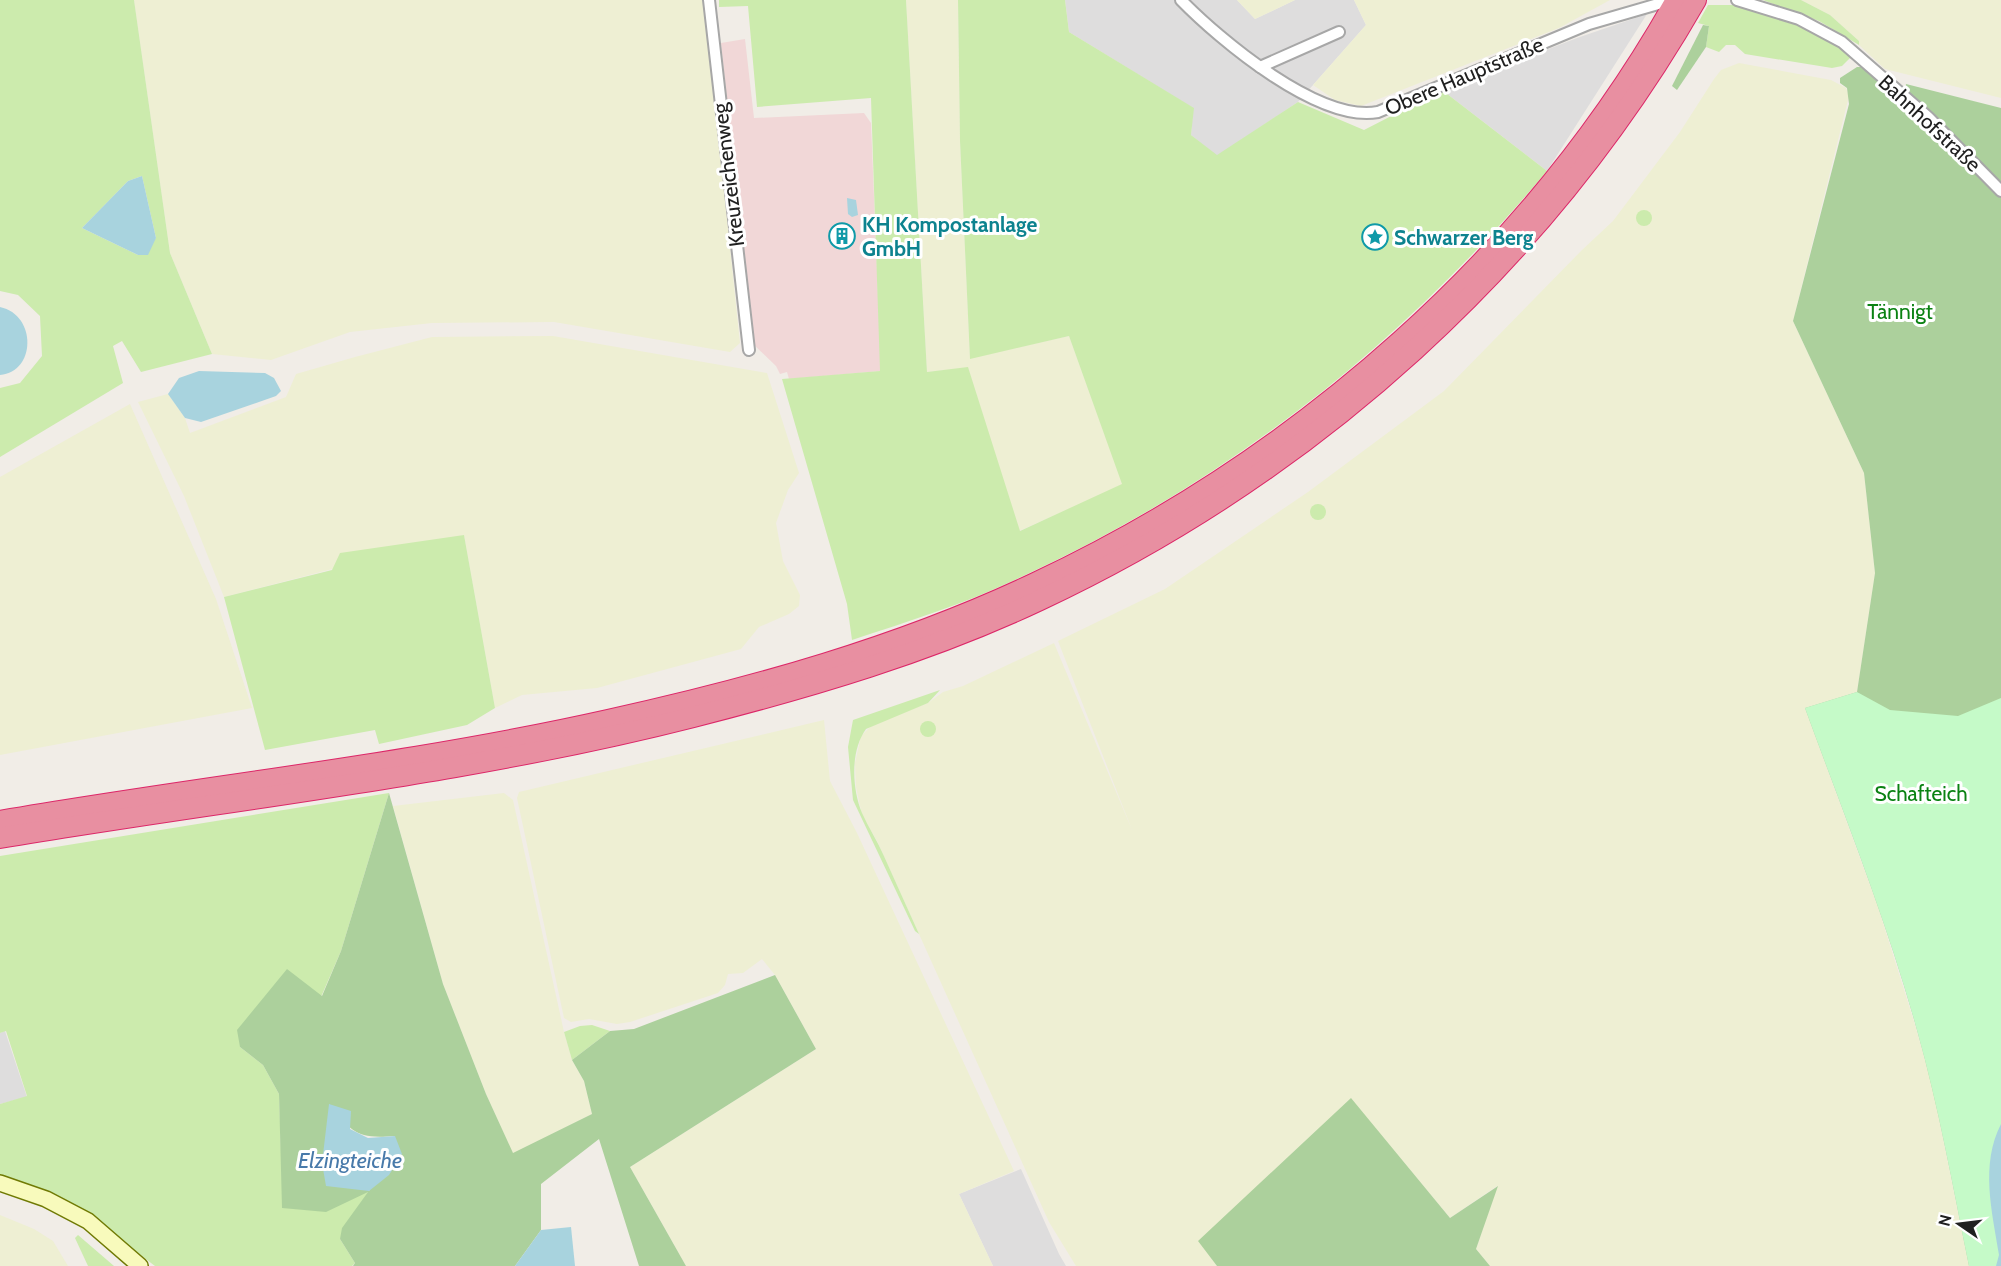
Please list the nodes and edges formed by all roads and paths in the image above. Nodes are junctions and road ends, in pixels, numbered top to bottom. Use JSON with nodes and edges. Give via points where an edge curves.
{"nodes":[{"id":1,"x":709,"y":0,"type":"edge"},
{"id":2,"x":1181,"y":0,"type":"edge"},
{"id":3,"x":1674,"y":0,"type":"edge"},
{"id":4,"x":1696,"y":0,"type":"edge"},
{"id":5,"x":1737,"y":0,"type":"edge"},
{"id":6,"x":1339,"y":32,"type":"dead end"},
{"id":7,"x":1260,"y":67,"type":"junction"},
{"id":8,"x":2001,"y":191,"type":"edge"},
{"id":9,"x":749,"y":350,"type":"dead end"},
{"id":10,"x":0,"y":821,"type":"edge"},
{"id":11,"x":0,"y":838,"type":"edge"},
{"id":12,"x":0,"y":1183,"type":"edge"},
{"id":13,"x":140,"y":1266,"type":"edge"}],
"edges":[{"from":1,"to":9,"type":"street","name":"Kreuzeichenweg"},
{"from":2,"to":7,"type":"street","name":"Obere Hauptstraße"},
{"from":3,"to":7,"type":"street","name":"Obere Hauptstraße","via":[[1590,24],[1370,113],[1338,109]]},
{"from":3,"to":10,"type":"highway","via":[[1640,59],[1568,160],[1493,249],[1403,338],[1250,461],[1115,543],[1033,584],[912,634],[839,658],[691,701],[604,721],[344,768]]},
{"from":4,"to":11,"type":"highway","via":[[1626,109],[1546,215],[1414,351],[1365,394],[1256,477],[1187,521],[1040,600],[841,675],[615,735],[334,786]]},
{"from":5,"to":8,"type":"street","name":"Bahnhofstraße","via":[[1799,19],[1860,55]]},
{"from":6,"to":7,"type":"street"},
{"from":12,"to":13,"type":"main road","via":[[46,1199],[88,1221]]}]}
